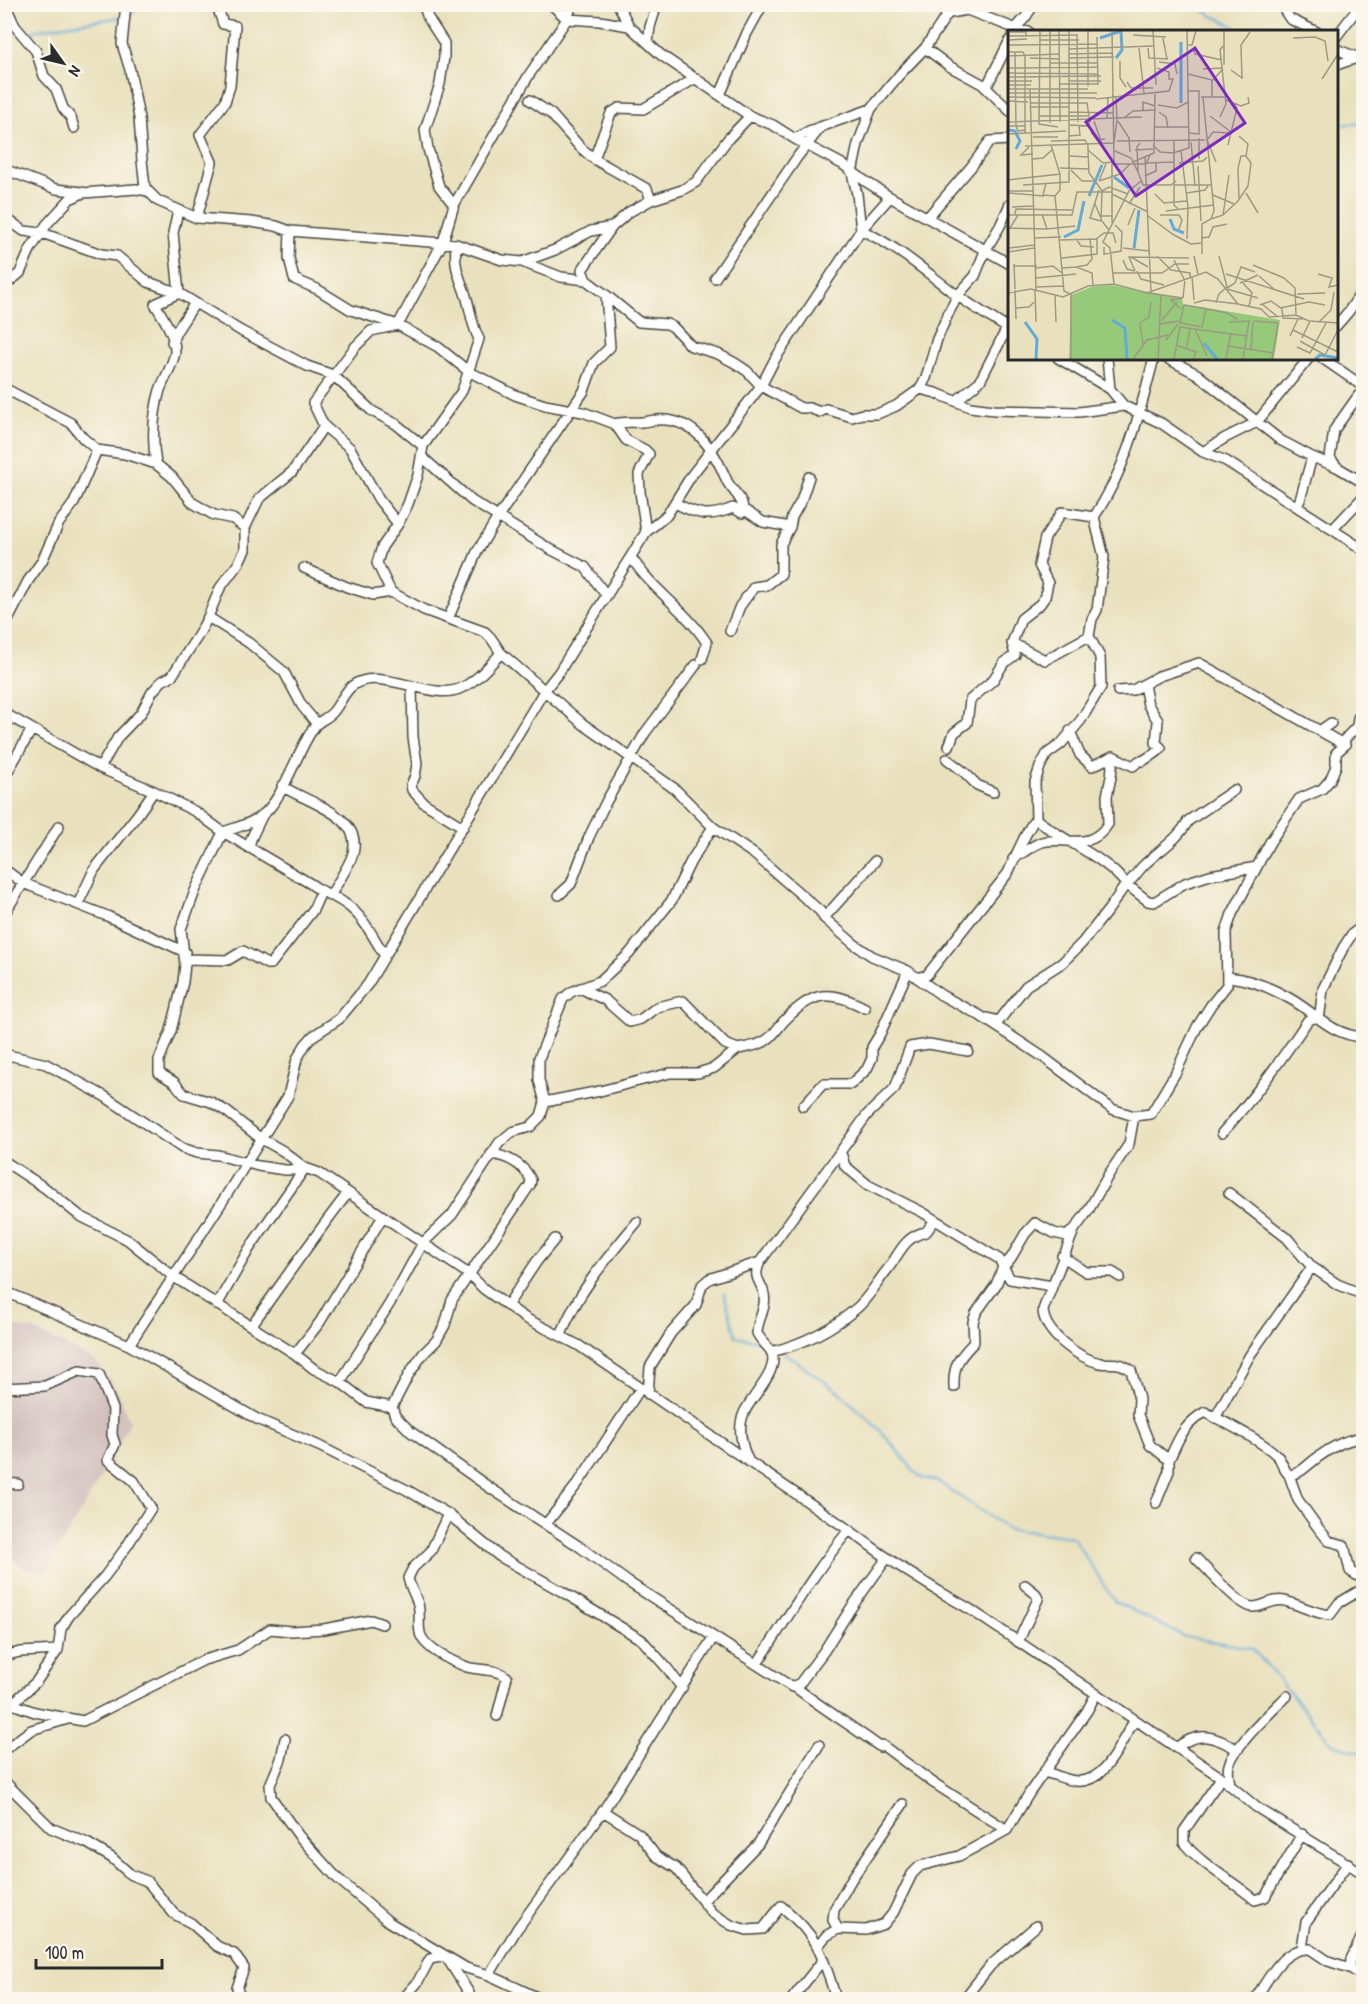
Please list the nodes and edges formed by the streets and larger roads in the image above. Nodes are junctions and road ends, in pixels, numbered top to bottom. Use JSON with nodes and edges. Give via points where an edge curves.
{"nodes":[{"id":1,"x":5,"y":4,"type":"edge"},
{"id":2,"x":126,"y":4,"type":"edge"},
{"id":3,"x":222,"y":4,"type":"edge"},
{"id":4,"x":423,"y":4,"type":"edge"},
{"id":5,"x":551,"y":4,"type":"edge"},
{"id":6,"x":572,"y":4,"type":"edge"},
{"id":7,"x":618,"y":4,"type":"edge"},
{"id":8,"x":657,"y":4,"type":"edge"},
{"id":9,"x":764,"y":4,"type":"edge"},
{"id":10,"x":1034,"y":4,"type":"edge"},
{"id":11,"x":1280,"y":4,"type":"edge"},
{"id":12,"x":1361,"y":4,"type":"edge"},
{"id":13,"x":952,"y":9,"type":"edge"},
{"id":14,"x":567,"y":19,"type":"junction"},
{"id":15,"x":629,"y":26,"type":"junction"},
{"id":16,"x":1014,"y":30,"type":"edge"},
{"id":17,"x":1313,"y":30,"type":"edge"},
{"id":18,"x":1338,"y":35,"type":"edge"},
{"id":19,"x":648,"y":42,"type":"junction"},
{"id":20,"x":1008,"y":44,"type":"edge"},
{"id":21,"x":925,"y":48,"type":"junction"},
{"id":22,"x":1338,"y":50,"type":"edge"},
{"id":23,"x":1360,"y":59,"type":"edge"},
{"id":24,"x":1338,"y":64,"type":"edge"},
{"id":25,"x":696,"y":78,"type":"junction"},
{"id":26,"x":986,"y":88,"type":"junction"},
{"id":27,"x":720,"y":95,"type":"junction"},
{"id":28,"x":530,"y":100,"type":"dead end"},
{"id":29,"x":872,"y":109,"type":"junction"},
{"id":30,"x":1008,"y":109,"type":"edge"},
{"id":31,"x":750,"y":116,"type":"junction"},
{"id":32,"x":820,"y":127,"type":"junction"},
{"id":33,"x":74,"y":128,"type":"dead end"},
{"id":34,"x":795,"y":139,"type":"junction"},
{"id":35,"x":1008,"y":140,"type":"edge"},
{"id":36,"x":807,"y":146,"type":"junction"},
{"id":37,"x":594,"y":159,"type":"junction"},
{"id":38,"x":4,"y":169,"type":"edge"},
{"id":39,"x":852,"y":172,"type":"junction"},
{"id":40,"x":148,"y":191,"type":"junction"},
{"id":41,"x":83,"y":192,"type":"junction"},
{"id":42,"x":890,"y":196,"type":"junction"},
{"id":43,"x":651,"y":200,"type":"junction"},
{"id":44,"x":454,"y":205,"type":"junction"},
{"id":45,"x":1008,"y":208,"type":"edge"},
{"id":46,"x":178,"y":211,"type":"junction"},
{"id":47,"x":4,"y":217,"type":"edge"},
{"id":48,"x":197,"y":218,"type":"junction"},
{"id":49,"x":927,"y":218,"type":"junction"},
{"id":50,"x":612,"y":227,"type":"junction"},
{"id":51,"x":861,"y":230,"type":"junction"},
{"id":52,"x":290,"y":231,"type":"junction"},
{"id":53,"x":42,"y":233,"type":"junction"},
{"id":54,"x":443,"y":242,"type":"junction"},
{"id":55,"x":456,"y":244,"type":"junction"},
{"id":56,"x":985,"y":251,"type":"junction"},
{"id":57,"x":522,"y":262,"type":"junction"},
{"id":58,"x":1008,"y":263,"type":"edge"},
{"id":59,"x":716,"y":278,"type":"dead end"},
{"id":60,"x":586,"y":280,"type":"junction"},
{"id":61,"x":4,"y":286,"type":"edge"},
{"id":62,"x":1364,"y":288,"type":"edge"},
{"id":63,"x":179,"y":292,"type":"junction"},
{"id":64,"x":606,"y":295,"type":"junction"},
{"id":65,"x":958,"y":295,"type":"junction"},
{"id":66,"x":195,"y":303,"type":"junction"},
{"id":67,"x":1338,"y":324,"type":"edge"},
{"id":68,"x":398,"y":325,"type":"junction"},
{"id":69,"x":1008,"y":326,"type":"edge"},
{"id":70,"x":1008,"y":329,"type":"edge"},
{"id":71,"x":172,"y":342,"type":"junction"},
{"id":72,"x":1061,"y":360,"type":"edge"},
{"id":73,"x":1107,"y":360,"type":"edge"},
{"id":74,"x":1153,"y":360,"type":"edge"},
{"id":75,"x":1170,"y":360,"type":"edge"},
{"id":76,"x":1307,"y":360,"type":"edge"},
{"id":77,"x":1325,"y":360,"type":"edge"},
{"id":78,"x":468,"y":371,"type":"junction"},
{"id":79,"x":333,"y":375,"type":"junction"},
{"id":80,"x":761,"y":386,"type":"junction"},
{"id":81,"x":1364,"y":387,"type":"edge"},
{"id":82,"x":4,"y":388,"type":"edge"},
{"id":83,"x":920,"y":389,"type":"junction"},
{"id":84,"x":1110,"y":389,"type":"junction"},
{"id":85,"x":1364,"y":395,"type":"edge"},
{"id":86,"x":956,"y":400,"type":"junction"},
{"id":87,"x":1124,"y":406,"type":"junction"},
{"id":88,"x":572,"y":409,"type":"junction"},
{"id":89,"x":1139,"y":413,"type":"junction"},
{"id":90,"x":1257,"y":422,"type":"junction"},
{"id":91,"x":615,"y":424,"type":"junction"},
{"id":92,"x":324,"y":426,"type":"junction"},
{"id":93,"x":423,"y":446,"type":"junction"},
{"id":94,"x":712,"y":449,"type":"junction"},
{"id":95,"x":97,"y":450,"type":"junction"},
{"id":96,"x":1203,"y":452,"type":"junction"},
{"id":97,"x":421,"y":456,"type":"junction"},
{"id":98,"x":1312,"y":458,"type":"junction"},
{"id":99,"x":156,"y":464,"type":"junction"},
{"id":100,"x":1337,"y":467,"type":"junction"},
{"id":101,"x":809,"y":477,"type":"dead end"},
{"id":102,"x":1364,"y":483,"type":"edge"},
{"id":103,"x":1364,"y":496,"type":"edge"},
{"id":104,"x":675,"y":502,"type":"junction"},
{"id":105,"x":1297,"y":506,"type":"junction"},
{"id":106,"x":742,"y":513,"type":"dead end"},
{"id":107,"x":498,"y":517,"type":"junction"},
{"id":108,"x":1094,"y":517,"type":"junction"},
{"id":109,"x":398,"y":524,"type":"junction"},
{"id":110,"x":790,"y":527,"type":"junction"},
{"id":111,"x":245,"y":528,"type":"junction"},
{"id":112,"x":1333,"y":529,"type":"junction"},
{"id":113,"x":646,"y":532,"type":"junction"},
{"id":114,"x":1364,"y":550,"type":"edge"},
{"id":115,"x":631,"y":557,"type":"junction"},
{"id":116,"x":304,"y":568,"type":"dead end"},
{"id":117,"x":391,"y":592,"type":"junction"},
{"id":118,"x":606,"y":595,"type":"junction"},
{"id":119,"x":208,"y":617,"type":"junction"},
{"id":120,"x":448,"y":619,"type":"junction"},
{"id":121,"x":4,"y":628,"type":"edge"},
{"id":122,"x":730,"y":631,"type":"dead end"},
{"id":123,"x":1089,"y":636,"type":"junction"},
{"id":124,"x":1012,"y":643,"type":"junction"},
{"id":125,"x":501,"y":653,"type":"junction"},
{"id":126,"x":1144,"y":685,"type":"junction"},
{"id":127,"x":412,"y":687,"type":"junction"},
{"id":128,"x":544,"y":691,"type":"junction"},
{"id":129,"x":1118,"y":691,"type":"dead end"},
{"id":130,"x":4,"y":713,"type":"edge"},
{"id":131,"x":1364,"y":717,"type":"edge"},
{"id":132,"x":1331,"y":723,"type":"dead end"},
{"id":133,"x":317,"y":724,"type":"junction"},
{"id":134,"x":32,"y":729,"type":"junction"},
{"id":135,"x":1321,"y":730,"type":"junction"},
{"id":136,"x":1070,"y":731,"type":"junction"},
{"id":137,"x":1345,"y":745,"type":"junction"},
{"id":138,"x":949,"y":746,"type":"dead end"},
{"id":139,"x":1113,"y":756,"type":"junction"},
{"id":140,"x":631,"y":758,"type":"junction"},
{"id":141,"x":947,"y":759,"type":"dead end"},
{"id":142,"x":100,"y":768,"type":"junction"},
{"id":143,"x":4,"y":778,"type":"edge"},
{"id":144,"x":282,"y":786,"type":"junction"},
{"id":145,"x":1234,"y":790,"type":"dead end"},
{"id":146,"x":154,"y":791,"type":"junction"},
{"id":147,"x":993,"y":792,"type":"dead end"},
{"id":148,"x":262,"y":816,"type":"junction"},
{"id":149,"x":1036,"y":819,"type":"junction"},
{"id":150,"x":59,"y":826,"type":"dead end"},
{"id":151,"x":463,"y":827,"type":"junction"},
{"id":152,"x":712,"y":827,"type":"junction"},
{"id":153,"x":223,"y":832,"type":"junction"},
{"id":154,"x":1069,"y":840,"type":"junction"},
{"id":155,"x":249,"y":848,"type":"junction"},
{"id":156,"x":1013,"y":859,"type":"junction"},
{"id":157,"x":875,"y":861,"type":"dead end"},
{"id":158,"x":1257,"y":867,"type":"junction"},
{"id":159,"x":4,"y":869,"type":"edge"},
{"id":160,"x":23,"y":883,"type":"junction"},
{"id":161,"x":1126,"y":884,"type":"junction"},
{"id":162,"x":326,"y":894,"type":"junction"},
{"id":163,"x":559,"y":895,"type":"dead end"},
{"id":164,"x":78,"y":904,"type":"junction"},
{"id":165,"x":4,"y":914,"type":"edge"},
{"id":166,"x":824,"y":918,"type":"junction"},
{"id":167,"x":1361,"y":928,"type":"edge"},
{"id":168,"x":185,"y":955,"type":"junction"},
{"id":169,"x":385,"y":956,"type":"junction"},
{"id":170,"x":908,"y":971,"type":"junction"},
{"id":171,"x":1228,"y":977,"type":"junction"},
{"id":172,"x":918,"y":978,"type":"junction"},
{"id":173,"x":580,"y":988,"type":"junction"},
{"id":174,"x":865,"y":1008,"type":"dead end"},
{"id":175,"x":979,"y":1015,"type":"junction"},
{"id":176,"x":1315,"y":1018,"type":"junction"},
{"id":177,"x":1364,"y":1038,"type":"edge"},
{"id":178,"x":738,"y":1049,"type":"junction"},
{"id":179,"x":968,"y":1051,"type":"dead end"},
{"id":180,"x":4,"y":1054,"type":"edge"},
{"id":181,"x":545,"y":1102,"type":"junction"},
{"id":182,"x":803,"y":1106,"type":"dead end"},
{"id":183,"x":1134,"y":1116,"type":"junction"},
{"id":184,"x":1222,"y":1133,"type":"dead end"},
{"id":185,"x":260,"y":1138,"type":"junction"},
{"id":186,"x":492,"y":1154,"type":"junction"},
{"id":187,"x":841,"y":1154,"type":"junction"},
{"id":188,"x":4,"y":1161,"type":"edge"},
{"id":189,"x":245,"y":1164,"type":"junction"},
{"id":190,"x":305,"y":1168,"type":"junction"},
{"id":191,"x":316,"y":1174,"type":"dead end"},
{"id":192,"x":348,"y":1193,"type":"junction"},
{"id":193,"x":1229,"y":1193,"type":"dead end"},
{"id":194,"x":383,"y":1216,"type":"junction"},
{"id":195,"x":935,"y":1220,"type":"junction"},
{"id":196,"x":637,"y":1222,"type":"dead end"},
{"id":197,"x":1074,"y":1230,"type":"junction"},
{"id":198,"x":555,"y":1239,"type":"dead end"},
{"id":199,"x":423,"y":1243,"type":"junction"},
{"id":200,"x":1062,"y":1256,"type":"junction"},
{"id":201,"x":760,"y":1262,"type":"junction"},
{"id":202,"x":1003,"y":1267,"type":"junction"},
{"id":203,"x":1312,"y":1267,"type":"junction"},
{"id":204,"x":470,"y":1275,"type":"junction"},
{"id":205,"x":174,"y":1277,"type":"junction"},
{"id":206,"x":1120,"y":1277,"type":"dead end"},
{"id":207,"x":1052,"y":1286,"type":"junction"},
{"id":208,"x":4,"y":1291,"type":"edge"},
{"id":209,"x":1364,"y":1295,"type":"edge"},
{"id":210,"x":217,"y":1305,"type":"junction"},
{"id":211,"x":507,"y":1306,"type":"junction"},
{"id":212,"x":251,"y":1326,"type":"junction"},
{"id":213,"x":561,"y":1335,"type":"junction"},
{"id":214,"x":129,"y":1345,"type":"junction"},
{"id":215,"x":771,"y":1352,"type":"junction"},
{"id":216,"x":296,"y":1354,"type":"junction"},
{"id":217,"x":340,"y":1382,"type":"junction"},
{"id":218,"x":954,"y":1387,"type":"dead end"},
{"id":219,"x":4,"y":1388,"type":"edge"},
{"id":220,"x":644,"y":1392,"type":"junction"},
{"id":221,"x":392,"y":1407,"type":"junction"},
{"id":222,"x":1215,"y":1418,"type":"junction"},
{"id":223,"x":1364,"y":1437,"type":"edge"},
{"id":224,"x":1169,"y":1461,"type":"junction"},
{"id":225,"x":749,"y":1462,"type":"junction"},
{"id":226,"x":1288,"y":1474,"type":"junction"},
{"id":227,"x":4,"y":1483,"type":"edge"},
{"id":228,"x":18,"y":1484,"type":"dead end"},
{"id":229,"x":1156,"y":1503,"type":"dead end"},
{"id":230,"x":448,"y":1514,"type":"junction"},
{"id":231,"x":546,"y":1524,"type":"junction"},
{"id":232,"x":849,"y":1530,"type":"junction"},
{"id":233,"x":887,"y":1558,"type":"junction"},
{"id":234,"x":1196,"y":1558,"type":"dead end"},
{"id":235,"x":1364,"y":1580,"type":"edge"},
{"id":236,"x":1025,"y":1585,"type":"dead end"},
{"id":237,"x":1364,"y":1588,"type":"edge"},
{"id":238,"x":382,"y":1624,"type":"dead end"},
{"id":239,"x":713,"y":1638,"type":"junction"},
{"id":240,"x":1018,"y":1642,"type":"junction"},
{"id":241,"x":58,"y":1650,"type":"junction"},
{"id":242,"x":4,"y":1656,"type":"edge"},
{"id":243,"x":757,"y":1664,"type":"junction"},
{"id":244,"x":795,"y":1687,"type":"junction"},
{"id":245,"x":682,"y":1688,"type":"junction"},
{"id":246,"x":1096,"y":1694,"type":"junction"},
{"id":247,"x":1287,"y":1696,"type":"dead end"},
{"id":248,"x":9,"y":1702,"type":"edge"},
{"id":249,"x":496,"y":1716,"type":"dead end"},
{"id":250,"x":70,"y":1718,"type":"junction"},
{"id":251,"x":1135,"y":1720,"type":"junction"},
{"id":252,"x":285,"y":1739,"type":"dead end"},
{"id":253,"x":819,"y":1745,"type":"dead end"},
{"id":254,"x":1176,"y":1748,"type":"junction"},
{"id":255,"x":4,"y":1750,"type":"edge"},
{"id":256,"x":1238,"y":1750,"type":"junction"},
{"id":257,"x":1044,"y":1772,"type":"junction"},
{"id":258,"x":1221,"y":1778,"type":"junction"},
{"id":259,"x":4,"y":1781,"type":"edge"},
{"id":260,"x":1230,"y":1784,"type":"junction"},
{"id":261,"x":903,"y":1804,"type":"dead end"},
{"id":262,"x":603,"y":1811,"type":"junction"},
{"id":263,"x":1007,"y":1830,"type":"junction"},
{"id":264,"x":1302,"y":1834,"type":"junction"},
{"id":265,"x":1348,"y":1863,"type":"junction"},
{"id":266,"x":1364,"y":1874,"type":"edge"},
{"id":267,"x":703,"y":1901,"type":"junction"},
{"id":268,"x":1036,"y":1926,"type":"dead end"},
{"id":269,"x":838,"y":1929,"type":"junction"},
{"id":270,"x":1364,"y":1932,"type":"edge"},
{"id":271,"x":818,"y":1946,"type":"junction"},
{"id":272,"x":1302,"y":1948,"type":"junction"},
{"id":273,"x":446,"y":1956,"type":"junction"},
{"id":274,"x":824,"y":1960,"type":"junction"},
{"id":275,"x":1350,"y":1968,"type":"junction"},
{"id":276,"x":489,"y":1975,"type":"junction"},
{"id":277,"x":1364,"y":1977,"type":"edge"},
{"id":278,"x":794,"y":1998,"type":"edge"},
{"id":279,"x":241,"y":2000,"type":"edge"},
{"id":280,"x":402,"y":2000,"type":"edge"},
{"id":281,"x":470,"y":2000,"type":"edge"},
{"id":282,"x":543,"y":2000,"type":"edge"},
{"id":283,"x":833,"y":2000,"type":"edge"},
{"id":284,"x":963,"y":2000,"type":"edge"},
{"id":285,"x":1254,"y":2000,"type":"edge"}],
"edges":[{"from":1,"to":33,"type":"street","via":[[15,26],[36,51],[44,76],[56,89]]},
{"from":2,"to":40,"type":"street","via":[[122,44],[139,118]]},
{"from":3,"to":48,"type":"street","via":[[218,9],[223,24],[235,26],[232,70],[225,102],[200,135],[212,162]]},
{"from":4,"to":44,"type":"street","via":[[444,43],[440,84],[425,130],[439,186]]},
{"from":5,"to":14,"type":"street"},
{"from":6,"to":14,"type":"street"},
{"from":7,"to":15,"type":"street"},
{"from":8,"to":19,"type":"street"},
{"from":9,"to":27,"type":"street","via":[[750,25]]},
{"from":10,"to":16,"type":"street"},
{"from":11,"to":17,"type":"street","via":[[1290,19]]},
{"from":12,"to":18,"type":"street"},
{"from":13,"to":16,"type":"street","via":[[967,9]]},
{"from":13,"to":21,"type":"street"},
{"from":14,"to":15,"type":"street"},
{"from":14,"to":44,"type":"street"},
{"from":15,"to":19,"type":"street"},
{"from":19,"to":25,"type":"street"},
{"from":20,"to":26,"type":"street"},
{"from":21,"to":26,"type":"street"},
{"from":21,"to":29,"type":"street"},
{"from":22,"to":23,"type":"street"},
{"from":23,"to":24,"type":"street"},
{"from":25,"to":27,"type":"street"},
{"from":25,"to":37,"type":"street","via":[[643,109],[619,108],[611,113]]},
{"from":26,"to":30,"type":"street"},
{"from":27,"to":31,"type":"street"},
{"from":28,"to":37,"type":"street","via":[[551,114]]},
{"from":29,"to":32,"type":"street"},
{"from":29,"to":39,"type":"street"},
{"from":31,"to":34,"type":"street"},
{"from":31,"to":43,"type":"street","via":[[696,182]]},
{"from":32,"to":34,"type":"street"},
{"from":32,"to":36,"type":"street"},
{"from":34,"to":36,"type":"street"},
{"from":35,"to":49,"type":"street","via":[[990,141]]},
{"from":36,"to":39,"type":"street"},
{"from":36,"to":59,"type":"street"},
{"from":37,"to":43,"type":"street","via":[[647,189]]},
{"from":38,"to":41,"type":"street","via":[[56,189]]},
{"from":39,"to":42,"type":"street"},
{"from":39,"to":51,"type":"street"},
{"from":40,"to":41,"type":"street"},
{"from":40,"to":46,"type":"street"},
{"from":41,"to":53,"type":"street","via":[[70,199]]},
{"from":42,"to":49,"type":"street"},
{"from":42,"to":51,"type":"street"},
{"from":43,"to":50,"type":"street","via":[[628,212]]},
{"from":44,"to":54,"type":"street"},
{"from":45,"to":56,"type":"street"},
{"from":46,"to":48,"type":"street"},
{"from":46,"to":63,"type":"street","via":[[173,233]]},
{"from":47,"to":53,"type":"street","via":[[24,231]]},
{"from":48,"to":52,"type":"street","via":[[259,223]]},
{"from":49,"to":56,"type":"street"},
{"from":50,"to":57,"type":"street","via":[[591,231]]},
{"from":50,"to":60,"type":"street","via":[[582,270]]},
{"from":51,"to":65,"type":"street"},
{"from":51,"to":80,"type":"street"},
{"from":52,"to":54,"type":"street"},
{"from":52,"to":68,"type":"street","via":[[289,258],[294,279],[351,310]]},
{"from":53,"to":61,"type":"street","via":[[20,273]]},
{"from":53,"to":63,"type":"street","via":[[117,256],[148,282]]},
{"from":54,"to":55,"type":"street"},
{"from":54,"to":68,"type":"street"},
{"from":55,"to":57,"type":"street","via":[[502,260]]},
{"from":55,"to":78,"type":"street","via":[[454,265],[479,339]]},
{"from":56,"to":58,"type":"street"},
{"from":56,"to":65,"type":"street","via":[[975,276]]},
{"from":57,"to":60,"type":"street","via":[[561,277]]},
{"from":60,"to":64,"type":"street"},
{"from":62,"to":67,"type":"street"},
{"from":63,"to":66,"type":"street"},
{"from":63,"to":71,"type":"street","via":[[155,304],[170,328]]},
{"from":64,"to":80,"type":"street","via":[[639,322],[667,324],[691,346],[735,363]]},
{"from":64,"to":88,"type":"street","via":[[610,347],[594,363],[584,391]]},
{"from":65,"to":69,"type":"street"},
{"from":65,"to":83,"type":"street"},
{"from":66,"to":71,"type":"street"},
{"from":66,"to":79,"type":"street","via":[[307,366]]},
{"from":68,"to":78,"type":"street","via":[[438,347]]},
{"from":68,"to":79,"type":"street","via":[[371,331]]},
{"from":70,"to":86,"type":"street","via":[[980,381]]},
{"from":71,"to":99,"type":"street","via":[[175,351],[160,391],[154,422]]},
{"from":72,"to":84,"type":"street"},
{"from":73,"to":84,"type":"street"},
{"from":74,"to":89,"type":"street"},
{"from":75,"to":90,"type":"street","via":[[1197,375]]},
{"from":76,"to":90,"type":"street"},
{"from":77,"to":81,"type":"street"},
{"from":78,"to":88,"type":"street","via":[[515,395]]},
{"from":78,"to":93,"type":"street","via":[[462,391]]},
{"from":79,"to":92,"type":"street","via":[[313,403]]},
{"from":79,"to":93,"type":"street","via":[[372,411]]},
{"from":80,"to":83,"type":"street","via":[[801,408],[820,412],[826,409],[852,417],[877,414]]},
{"from":80,"to":94,"type":"street"},
{"from":82,"to":95,"type":"street","via":[[71,423]]},
{"from":83,"to":86,"type":"street"},
{"from":84,"to":87,"type":"street"},
{"from":85,"to":100,"type":"street","via":[[1358,396],[1334,430],[1330,458]]},
{"from":86,"to":87,"type":"street","via":[[970,407],[994,410],[1079,412]]},
{"from":87,"to":89,"type":"street"},
{"from":88,"to":91,"type":"street"},
{"from":88,"to":107,"type":"street"},
{"from":89,"to":96,"type":"street"},
{"from":89,"to":108,"type":"street","via":[[1116,482]]},
{"from":90,"to":96,"type":"street"},
{"from":90,"to":98,"type":"street"},
{"from":91,"to":94,"type":"street","via":[[676,421],[692,428]]},
{"from":91,"to":113,"type":"street","via":[[626,440],[649,454],[639,474]]},
{"from":92,"to":109,"type":"street","via":[[350,448],[379,500]]},
{"from":92,"to":111,"type":"street","via":[[292,472],[260,499]]},
{"from":93,"to":97,"type":"street"},
{"from":94,"to":104,"type":"street"},
{"from":94,"to":110,"type":"street","via":[[743,509],[763,522]]},
{"from":95,"to":99,"type":"street"},
{"from":95,"to":121,"type":"street","via":[[74,503]]},
{"from":96,"to":105,"type":"street","via":[[1226,461]]},
{"from":97,"to":107,"type":"street","via":[[472,501]]},
{"from":97,"to":109,"type":"street","via":[[418,475]]},
{"from":98,"to":100,"type":"street"},
{"from":98,"to":105,"type":"street"},
{"from":99,"to":111,"type":"street","via":[[193,503]]},
{"from":100,"to":102,"type":"street"},
{"from":101,"to":110,"type":"street"},
{"from":103,"to":112,"type":"street"},
{"from":104,"to":106,"type":"street","via":[[703,515],[733,508]]},
{"from":104,"to":113,"type":"street"},
{"from":105,"to":112,"type":"street"},
{"from":107,"to":118,"type":"street","via":[[585,567]]},
{"from":107,"to":120,"type":"street","via":[[477,552]]},
{"from":108,"to":123,"type":"street","via":[[1104,557],[1097,610]]},
{"from":108,"to":124,"type":"street","via":[[1062,512],[1046,538],[1039,565],[1048,583],[1045,597],[1021,619]]},
{"from":109,"to":117,"type":"street","via":[[382,547],[377,563]]},
{"from":110,"to":122,"type":"street","via":[[781,544],[781,574],[767,585],[754,587],[740,606]]},
{"from":111,"to":119,"type":"street","via":[[245,550],[220,588]]},
{"from":112,"to":114,"type":"street"},
{"from":113,"to":115,"type":"street"},
{"from":115,"to":118,"type":"street"},
{"from":115,"to":140,"type":"street","via":[[651,583],[697,627],[707,643],[699,662],[645,733]]},
{"from":116,"to":117,"type":"street","via":[[373,595]]},
{"from":117,"to":120,"type":"street"},
{"from":118,"to":128,"type":"street"},
{"from":119,"to":133,"type":"street","via":[[284,672],[302,706]]},
{"from":119,"to":142,"type":"street","via":[[172,676],[152,692]]},
{"from":120,"to":125,"type":"street","via":[[484,632]]},
{"from":123,"to":124,"type":"street","via":[[1045,660]]},
{"from":123,"to":136,"type":"street","via":[[1100,657],[1101,687]]},
{"from":124,"to":138,"type":"street","via":[[1015,655],[970,700],[968,723],[954,733]]},
{"from":125,"to":127,"type":"street","via":[[458,690]]},
{"from":125,"to":128,"type":"street"},
{"from":126,"to":129,"type":"street"},
{"from":126,"to":135,"type":"street","via":[[1199,663]]},
{"from":126,"to":139,"type":"street","via":[[1148,705],[1158,721],[1156,743],[1161,748],[1133,766]]},
{"from":127,"to":133,"type":"street","via":[[368,679],[347,692],[330,715]]},
{"from":127,"to":151,"type":"street","via":[[417,764],[412,790],[424,803]]},
{"from":128,"to":140,"type":"street"},
{"from":128,"to":151,"type":"street"},
{"from":130,"to":134,"type":"street"},
{"from":131,"to":137,"type":"street","via":[[1358,718],[1357,726],[1344,740]]},
{"from":132,"to":135,"type":"street"},
{"from":133,"to":144,"type":"street"},
{"from":134,"to":142,"type":"street"},
{"from":134,"to":143,"type":"street"},
{"from":135,"to":137,"type":"street"},
{"from":136,"to":139,"type":"street","via":[[1080,755],[1092,766]]},
{"from":136,"to":149,"type":"street","via":[[1040,767],[1035,782]]},
{"from":137,"to":158,"type":"street","via":[[1335,753],[1336,766],[1330,780],[1322,789],[1299,800]]},
{"from":139,"to":154,"type":"street","via":[[1107,796],[1108,824],[1082,843]]},
{"from":140,"to":152,"type":"street","via":[[675,789]]},
{"from":140,"to":163,"type":"street","via":[[589,837],[571,884]]},
{"from":141,"to":147,"type":"street","via":[[977,785]]},
{"from":142,"to":146,"type":"street"},
{"from":144,"to":148,"type":"street"},
{"from":144,"to":162,"type":"street","via":[[332,812],[352,836],[351,859]]},
{"from":145,"to":161,"type":"street","via":[[1188,821]]},
{"from":146,"to":153,"type":"street","via":[[196,812]]},
{"from":146,"to":164,"type":"street","via":[[94,870]]},
{"from":148,"to":153,"type":"street"},
{"from":148,"to":155,"type":"street"},
{"from":149,"to":154,"type":"street"},
{"from":149,"to":156,"type":"street"},
{"from":150,"to":160,"type":"street"},
{"from":151,"to":169,"type":"street"},
{"from":152,"to":166,"type":"street","via":[[754,855]]},
{"from":152,"to":173,"type":"street","via":[[672,900],[636,946],[600,981]]},
{"from":153,"to":155,"type":"street"},
{"from":153,"to":168,"type":"street","via":[[181,929]]},
{"from":154,"to":156,"type":"street","via":[[1041,843]]},
{"from":154,"to":161,"type":"street"},
{"from":155,"to":162,"type":"street"},
{"from":156,"to":172,"type":"street","via":[[1008,873],[978,912],[927,975]]},
{"from":157,"to":166,"type":"street"},
{"from":158,"to":161,"type":"street","via":[[1185,883],[1154,902]]},
{"from":158,"to":171,"type":"street","via":[[1228,924]]},
{"from":159,"to":160,"type":"street"},
{"from":160,"to":164,"type":"street"},
{"from":160,"to":165,"type":"street"},
{"from":161,"to":175,"type":"street","via":[[1082,943],[1062,963],[1026,986],[999,1021]]},
{"from":162,"to":168,"type":"street","via":[[271,964],[243,951],[228,960]]},
{"from":162,"to":169,"type":"street","via":[[343,902],[364,921]]},
{"from":164,"to":168,"type":"street"},
{"from":166,"to":170,"type":"street","via":[[872,956]]},
{"from":167,"to":176,"type":"street","via":[[1343,948],[1323,989],[1320,1013]]},
{"from":168,"to":185,"type":"street","via":[[179,1004],[159,1060],[159,1073],[184,1094],[226,1111]]},
{"from":169,"to":185,"type":"street","via":[[339,1019],[305,1045],[297,1059],[288,1096]]},
{"from":170,"to":172,"type":"street"},
{"from":170,"to":182,"type":"street","via":[[872,1047],[867,1069],[851,1084],[823,1084]]},
{"from":171,"to":176,"type":"street","via":[[1259,984],[1295,1002]]},
{"from":171,"to":183,"type":"street","via":[[1227,985],[1204,1015],[1151,1114]]},
{"from":172,"to":175,"type":"street"},
{"from":173,"to":178,"type":"street","via":[[604,1000],[630,1022],[657,1007],[683,1001],[725,1044]]},
{"from":173,"to":181,"type":"street","via":[[563,999],[539,1058]]},
{"from":174,"to":178,"type":"street","via":[[833,995],[809,1000],[766,1041]]},
{"from":175,"to":183,"type":"street","via":[[1112,1109]]},
{"from":176,"to":177,"type":"street","via":[[1338,1032]]},
{"from":176,"to":184,"type":"street","via":[[1308,1020],[1252,1100]]},
{"from":178,"to":181,"type":"street","via":[[714,1068],[698,1074],[670,1073]]},
{"from":179,"to":187,"type":"street","via":[[929,1044],[910,1047],[895,1088],[867,1115]]},
{"from":180,"to":189,"type":"street","via":[[46,1064],[104,1096],[182,1148]]},
{"from":181,"to":186,"type":"street","via":[[536,1122],[512,1132]]},
{"from":183,"to":197,"type":"street","via":[[1129,1144]]},
{"from":185,"to":189,"type":"street"},
{"from":185,"to":190,"type":"street"},
{"from":186,"to":199,"type":"street","via":[[452,1215]]},
{"from":186,"to":204,"type":"street","via":[[523,1167],[531,1180]]},
{"from":187,"to":195,"type":"street","via":[[845,1166],[868,1185]]},
{"from":187,"to":201,"type":"street"},
{"from":188,"to":205,"type":"street","via":[[80,1216],[128,1240]]},
{"from":189,"to":190,"type":"street","via":[[285,1170]]},
{"from":189,"to":205,"type":"street"},
{"from":190,"to":191,"type":"street"},
{"from":190,"to":192,"type":"street"},
{"from":190,"to":210,"type":"street","via":[[255,1240]]},
{"from":192,"to":194,"type":"street"},
{"from":192,"to":212,"type":"street"},
{"from":193,"to":203,"type":"street","via":[[1287,1238]]},
{"from":194,"to":199,"type":"street"},
{"from":194,"to":216,"type":"street","via":[[320,1322]]},
{"from":195,"to":202,"type":"street","via":[[999,1259]]},
{"from":195,"to":215,"type":"street","via":[[926,1233],[902,1245],[863,1302],[840,1322]]},
{"from":196,"to":213,"type":"street","via":[[580,1295]]},
{"from":197,"to":200,"type":"street"},
{"from":197,"to":202,"type":"street","via":[[1067,1236],[1035,1223]]},
{"from":198,"to":211,"type":"street"},
{"from":199,"to":204,"type":"street"},
{"from":199,"to":217,"type":"street"},
{"from":200,"to":206,"type":"street","via":[[1086,1272],[1112,1272]]},
{"from":200,"to":207,"type":"street"},
{"from":201,"to":215,"type":"street","via":[[756,1274],[764,1299],[757,1333]]},
{"from":201,"to":220,"type":"street","via":[[702,1285],[696,1305],[671,1333],[650,1367]]},
{"from":202,"to":207,"type":"street","via":[[1010,1279]]},
{"from":202,"to":218,"type":"street","via":[[996,1286],[976,1313],[974,1342],[957,1362]]},
{"from":203,"to":209,"type":"street","via":[[1337,1284]]},
{"from":203,"to":222,"type":"street","via":[[1250,1355]]},
{"from":204,"to":211,"type":"street"},
{"from":204,"to":221,"type":"street","via":[[452,1300],[436,1341],[409,1374]]},
{"from":205,"to":210,"type":"street"},
{"from":205,"to":214,"type":"street"},
{"from":207,"to":224,"type":"street","via":[[1043,1310],[1050,1328],[1063,1344],[1085,1356],[1131,1370],[1139,1399],[1138,1415],[1150,1445]]},
{"from":208,"to":214,"type":"street"},
{"from":210,"to":212,"type":"street"},
{"from":211,"to":213,"type":"street"},
{"from":212,"to":216,"type":"street"},
{"from":213,"to":220,"type":"street"},
{"from":214,"to":230,"type":"street","via":[[257,1419],[319,1446]]},
{"from":215,"to":225,"type":"street","via":[[771,1371],[743,1413],[741,1431]]},
{"from":216,"to":217,"type":"street"},
{"from":217,"to":221,"type":"street","via":[[366,1402]]},
{"from":219,"to":241,"type":"street","via":[[45,1386],[79,1371],[99,1374],[113,1409],[112,1435],[116,1444],[108,1460],[134,1481],[151,1508],[128,1546],[69,1616],[61,1629]]},
{"from":220,"to":225,"type":"street"},
{"from":220,"to":231,"type":"street"},
{"from":221,"to":231,"type":"street","via":[[395,1416],[411,1432]]},
{"from":222,"to":224,"type":"street","via":[[1205,1412],[1194,1418],[1183,1429]]},
{"from":222,"to":226,"type":"street","via":[[1279,1457]]},
{"from":223,"to":226,"type":"street","via":[[1333,1447],[1304,1469]]},
{"from":224,"to":229,"type":"street"},
{"from":225,"to":232,"type":"street"},
{"from":226,"to":235,"type":"street","via":[[1298,1500],[1329,1541],[1344,1545],[1350,1570]]},
{"from":227,"to":228,"type":"street"},
{"from":230,"to":245,"type":"street","via":[[500,1556],[642,1640]]},
{"from":230,"to":249,"type":"street","via":[[430,1551],[408,1578],[418,1606],[420,1630],[431,1647],[449,1658],[507,1677]]},
{"from":231,"to":239,"type":"street"},
{"from":232,"to":233,"type":"street"},
{"from":232,"to":243,"type":"street"},
{"from":233,"to":240,"type":"street"},
{"from":233,"to":244,"type":"street"},
{"from":234,"to":237,"type":"street","via":[[1247,1606],[1280,1600],[1330,1615],[1342,1601]]},
{"from":236,"to":240,"type":"street","via":[[1038,1599]]},
{"from":238,"to":250,"type":"street","via":[[371,1620],[324,1629],[270,1629],[238,1650],[204,1660],[88,1720]]},
{"from":239,"to":243,"type":"street"},
{"from":239,"to":245,"type":"street"},
{"from":240,"to":246,"type":"street"},
{"from":241,"to":242,"type":"street"},
{"from":241,"to":248,"type":"street","via":[[36,1682]]},
{"from":243,"to":244,"type":"street"},
{"from":244,"to":263,"type":"street"},
{"from":245,"to":262,"type":"street"},
{"from":246,"to":251,"type":"street"},
{"from":246,"to":257,"type":"street"},
{"from":247,"to":256,"type":"street"},
{"from":248,"to":250,"type":"street","via":[[35,1712]]},
{"from":250,"to":255,"type":"street","via":[[31,1730]]},
{"from":251,"to":254,"type":"street"},
{"from":251,"to":257,"type":"street","via":[[1106,1767],[1094,1778],[1075,1781]]},
{"from":252,"to":273,"type":"street","via":[[270,1785],[271,1797],[284,1817],[338,1878],[389,1922]]},
{"from":253,"to":267,"type":"street","via":[[758,1844]]},
{"from":254,"to":256,"type":"street","via":[[1194,1737],[1205,1737],[1217,1738]]},
{"from":254,"to":258,"type":"street"},
{"from":256,"to":260,"type":"street","via":[[1229,1766]]},
{"from":257,"to":263,"type":"street"},
{"from":258,"to":260,"type":"street"},
{"from":258,"to":264,"type":"street","via":[[1184,1831],[1184,1843],[1254,1900],[1265,1897]]},
{"from":259,"to":279,"type":"street","via":[[51,1828],[87,1843],[131,1875],[147,1881],[174,1914],[234,1954],[244,1968],[237,1988]]},
{"from":260,"to":264,"type":"street","via":[[1256,1807]]},
{"from":261,"to":269,"type":"street","via":[[834,1910],[833,1920]]},
{"from":262,"to":267,"type":"street","via":[[639,1834],[656,1856],[676,1868]]},
{"from":262,"to":276,"type":"street","via":[[517,1929]]},
{"from":263,"to":269,"type":"street","via":[[960,1856],[920,1866],[884,1924],[866,1930]]},
{"from":264,"to":265,"type":"street"},
{"from":265,"to":266,"type":"street"},
{"from":265,"to":272,"type":"street","via":[[1306,1922]]},
{"from":267,"to":271,"type":"street","via":[[712,1913],[747,1930],[763,1929],[781,1906]]},
{"from":268,"to":284,"type":"street","via":[[991,1965]]},
{"from":269,"to":271,"type":"street"},
{"from":270,"to":275,"type":"street"},
{"from":271,"to":274,"type":"street"},
{"from":272,"to":275,"type":"street","via":[[1310,1948],[1328,1961]]},
{"from":272,"to":285,"type":"street","via":[[1280,1961]]},
{"from":273,"to":276,"type":"street"},
{"from":273,"to":280,"type":"street","via":[[430,1959]]},
{"from":273,"to":281,"type":"street","via":[[470,1993]]},
{"from":274,"to":278,"type":"street"},
{"from":274,"to":283,"type":"street"},
{"from":275,"to":277,"type":"street"},
{"from":276,"to":282,"type":"street"}]}
